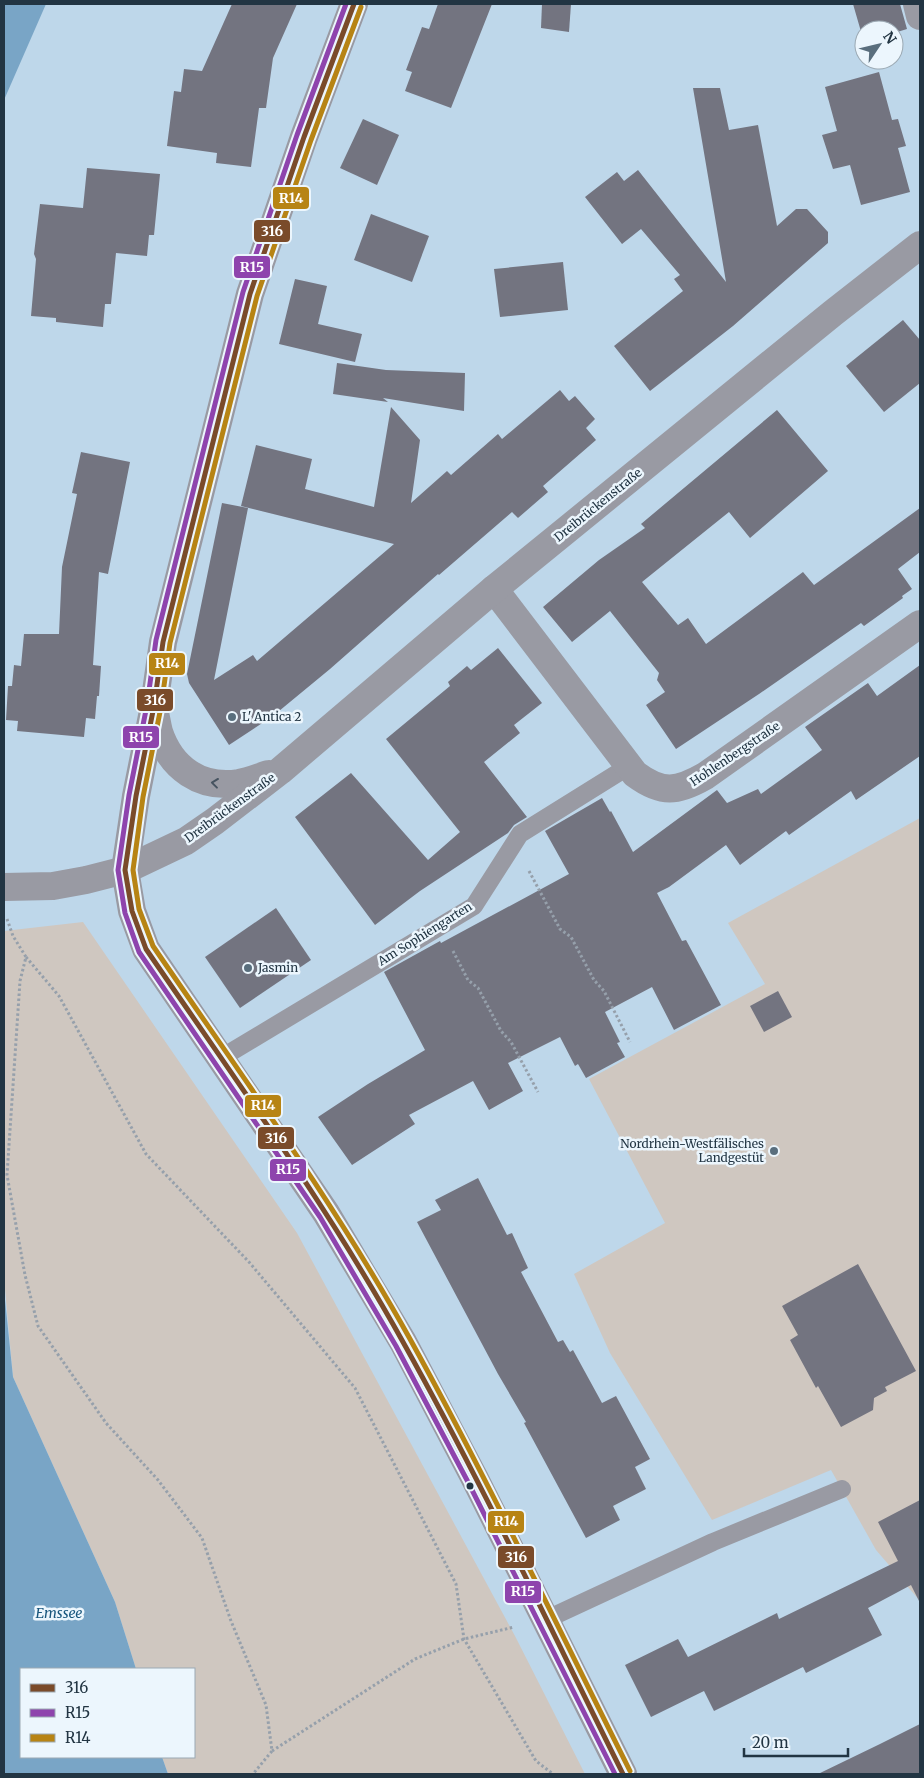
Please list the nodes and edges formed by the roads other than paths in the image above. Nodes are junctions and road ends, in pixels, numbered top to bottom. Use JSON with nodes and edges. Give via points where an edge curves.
{"nodes":[{"id":1,"x":354,"y":4,"type":"edge"},
{"id":2,"x":917,"y":4,"type":"edge"},
{"id":3,"x":920,"y":16,"type":"edge"},
{"id":4,"x":920,"y":245,"type":"edge"},
{"id":5,"x":494,"y":589,"type":"junction"},
{"id":6,"x":920,"y":624,"type":"edge"},
{"id":7,"x":154,"y":706,"type":"junction"},
{"id":8,"x":629,"y":766,"type":"junction"},
{"id":9,"x":280,"y":771,"type":"junction"},
{"id":10,"x":125,"y":870,"type":"junction"},
{"id":11,"x":4,"y":887,"type":"edge"},
{"id":12,"x":221,"y":1058,"type":"junction"},
{"id":13,"x":842,"y":1489,"type":"dead end"},
{"id":14,"x":545,"y":1620,"type":"junction"},
{"id":15,"x":623,"y":1774,"type":"edge"}],
"edges":[{"from":1,"to":7,"type":"street","via":[[250,294],[163,642]]},
{"from":2,"to":3,"type":"street"},
{"from":4,"to":5,"type":"street","name":"Dreibrückenstraße"},
{"from":5,"to":8,"type":"street","name":"Hohlenbergstraße"},
{"from":5,"to":9,"type":"street","name":"Dreibrückenstraße"},
{"from":6,"to":8,"type":"street","name":"Hohlenbergstraße","via":[[690,785],[675,790],[662,789],[647,784]]},
{"from":9,"to":7,"type":"street","name":"Dreibrückenstraße","one_way":true,"via":[[239,783],[200,780],[182,769],[168,750],[159,732]]},
{"from":7,"to":10,"type":"street"},
{"from":8,"to":12,"type":"lane","name":"Am Sophiengarten","via":[[520,834],[474,906]]},
{"from":9,"to":10,"type":"street","name":"Dreibrückenstraße","via":[[186,841]]},
{"from":10,"to":11,"type":"street","name":"Dreibrückenstraße","via":[[53,886]]},
{"from":10,"to":12,"type":"street","via":[[132,911],[146,949]]},
{"from":12,"to":14,"type":"street","via":[[326,1213],[403,1342]]},
{"from":13,"to":14,"type":"lane","via":[[713,1542]]},
{"from":14,"to":15,"type":"street"}]}
